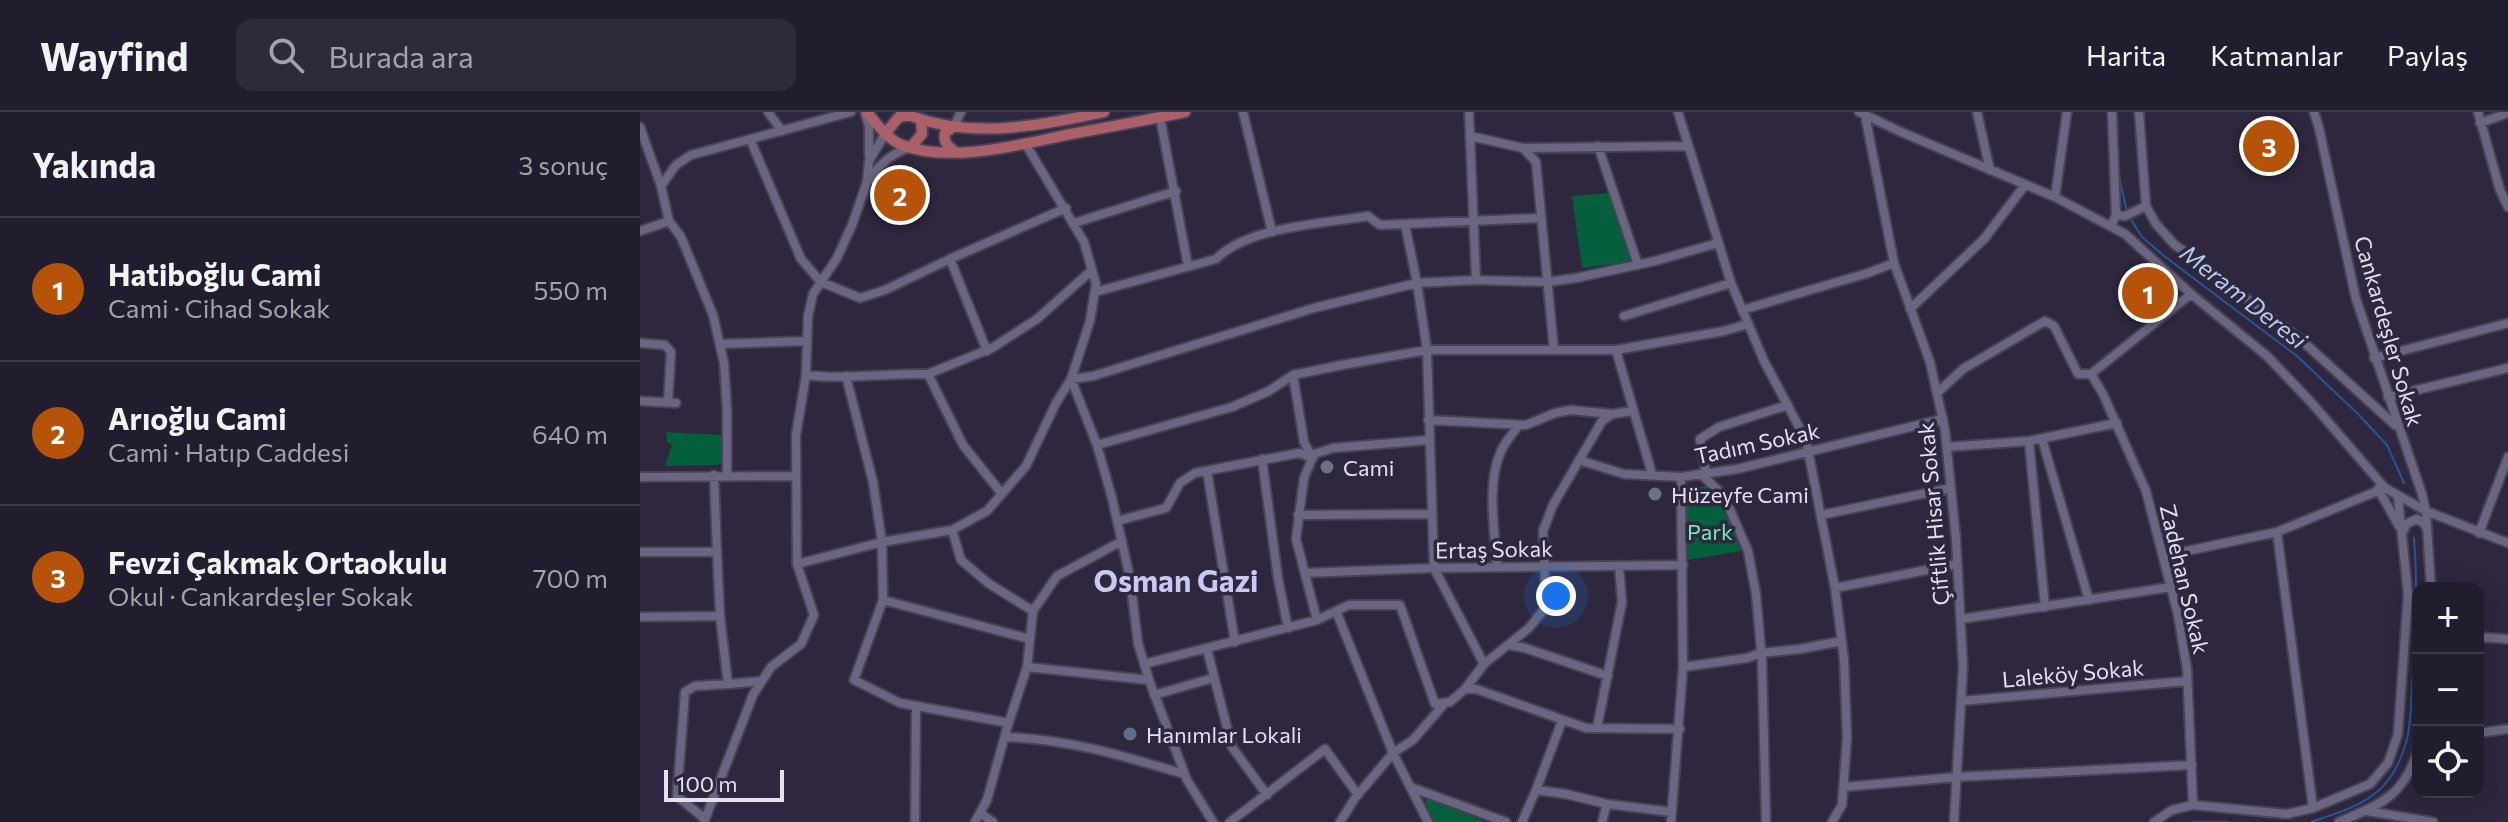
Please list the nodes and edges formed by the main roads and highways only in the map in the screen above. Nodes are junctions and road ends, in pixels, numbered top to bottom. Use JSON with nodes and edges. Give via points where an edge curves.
{"nodes":[{"id":1,"x":866,"y":112,"type":"edge"},
{"id":2,"x":1104,"y":112,"type":"edge"},
{"id":3,"x":1185,"y":112,"type":"edge"},
{"id":4,"x":912,"y":115,"type":"edge"},
{"id":5,"x":954,"y":126,"type":"junction"},
{"id":6,"x":885,"y":134,"type":"junction"},
{"id":7,"x":911,"y":147,"type":"junction"},
{"id":8,"x":954,"y":152,"type":"junction"}],
"edges":[{"from":1,"to":6,"type":"main road"},
{"from":2,"to":5,"type":"main road","via":[[1019,128]]},
{"from":3,"to":8,"type":"main road"},
{"from":4,"to":5,"type":"main road"},
{"from":4,"to":6,"type":"main road","via":[[896,120]]},
{"from":4,"to":7,"type":"main road","via":[[922,134]]},
{"from":5,"to":8,"type":"main road","via":[[944,139]]},
{"from":6,"to":7,"type":"main road"},
{"from":7,"to":8,"type":"main road"}]}
